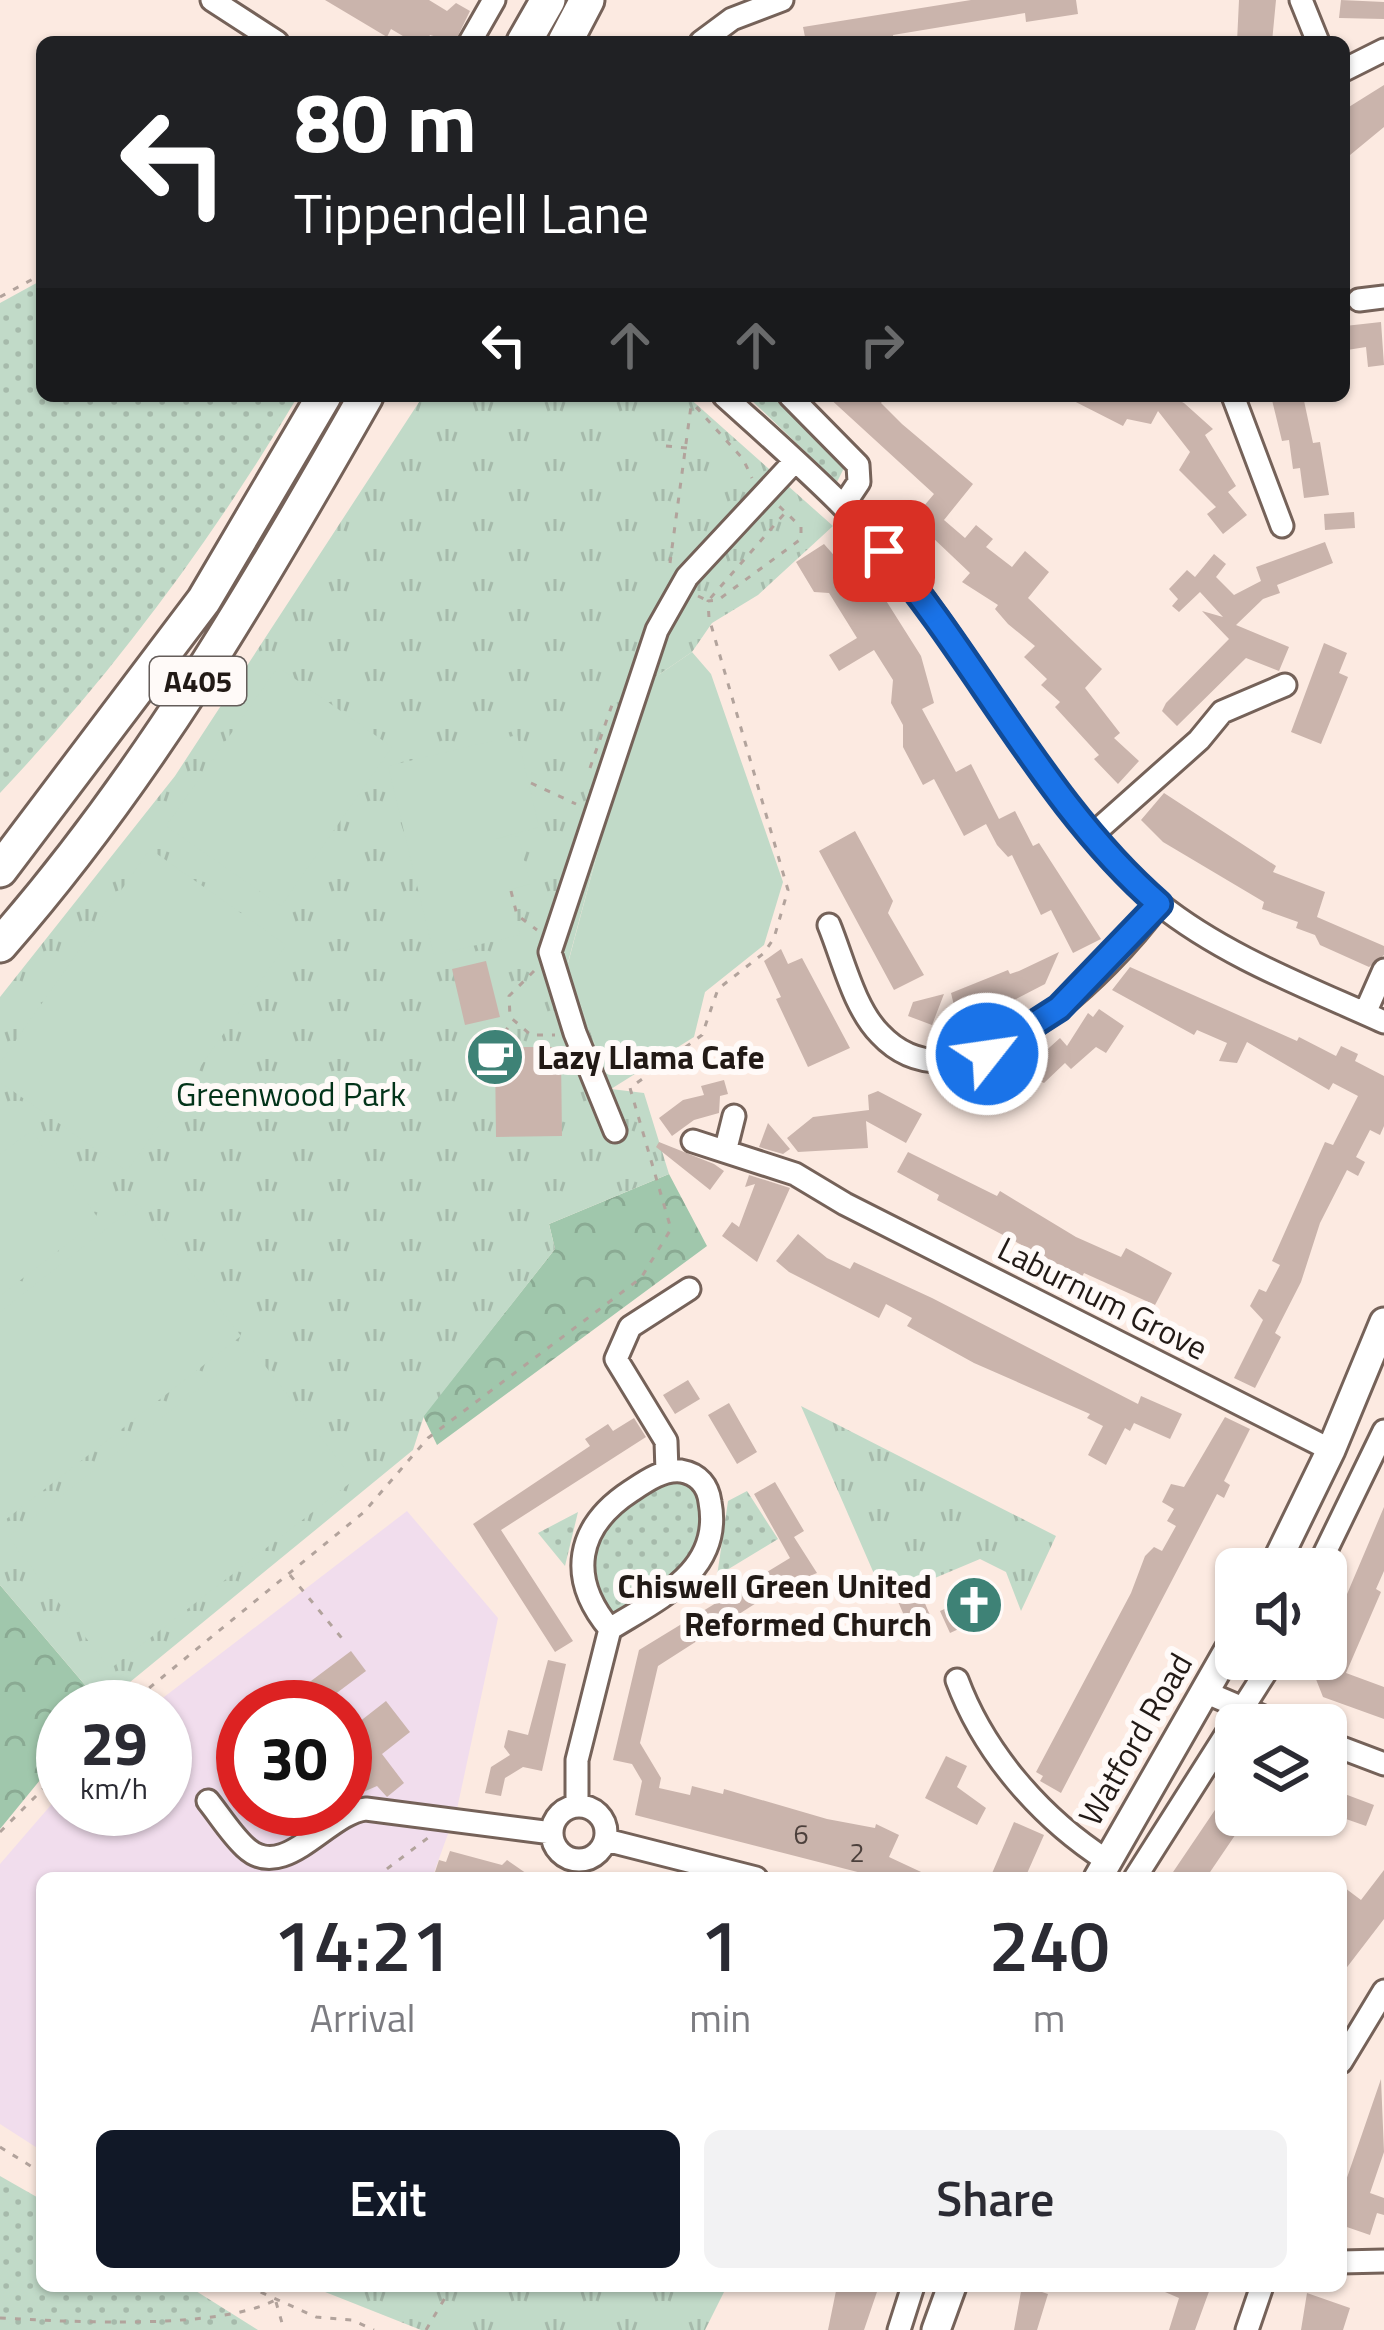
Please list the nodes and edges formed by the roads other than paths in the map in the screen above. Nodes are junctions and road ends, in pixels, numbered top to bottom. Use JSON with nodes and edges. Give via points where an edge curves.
{"nodes":[{"id":1,"x":212,"y":0,"type":"edge"},
{"id":2,"x":494,"y":0,"type":"edge"},
{"id":3,"x":548,"y":0,"type":"edge"},
{"id":4,"x":587,"y":0,"type":"edge"},
{"id":5,"x":782,"y":0,"type":"edge"},
{"id":6,"x":1301,"y":0,"type":"edge"},
{"id":7,"x":268,"y":36,"type":"edge"},
{"id":8,"x":473,"y":36,"type":"edge"},
{"id":9,"x":527,"y":36,"type":"edge"},
{"id":10,"x":568,"y":36,"type":"edge"},
{"id":11,"x":709,"y":36,"type":"edge"},
{"id":12,"x":1316,"y":36,"type":"edge"},
{"id":13,"x":1384,"y":50,"type":"edge"},
{"id":14,"x":1350,"y":67,"type":"edge"},
{"id":15,"x":1384,"y":297,"type":"edge"},
{"id":16,"x":1359,"y":300,"type":"dead end"},
{"id":17,"x":320,"y":402,"type":"edge"},
{"id":18,"x":363,"y":402,"type":"edge"},
{"id":19,"x":731,"y":402,"type":"edge"},
{"id":20,"x":796,"y":402,"type":"edge"},
{"id":21,"x":1235,"y":402,"type":"edge"},
{"id":22,"x":795,"y":460,"type":"junction"},
{"id":23,"x":843,"y":506,"type":"junction"},
{"id":24,"x":1282,"y":526,"type":"dead end"},
{"id":25,"x":1285,"y":685,"type":"dead end"},
{"id":26,"x":1092,"y":835,"type":"junction"},
{"id":27,"x":0,"y":870,"type":"edge"},
{"id":28,"x":1159,"y":904,"type":"junction"},
{"id":29,"x":829,"y":925,"type":"dead end"},
{"id":30,"x":0,"y":945,"type":"edge"},
{"id":31,"x":1384,"y":970,"type":"edge"},
{"id":32,"x":1374,"y":1018,"type":"edge"},
{"id":33,"x":734,"y":1116,"type":"dead end"},
{"id":34,"x":615,"y":1131,"type":"dead end"},
{"id":35,"x":693,"y":1141,"type":"dead end"},
{"id":36,"x":725,"y":1148,"type":"junction"},
{"id":37,"x":689,"y":1289,"type":"dead end"},
{"id":38,"x":1384,"y":1322,"type":"edge"},
{"id":39,"x":1384,"y":1431,"type":"edge"},
{"id":40,"x":1331,"y":1450,"type":"junction"},
{"id":41,"x":667,"y":1472,"type":"junction"},
{"id":42,"x":1283,"y":1548,"type":"edge"},
{"id":43,"x":1327,"y":1548,"type":"edge"},
{"id":44,"x":610,"y":1630,"type":"junction"},
{"id":45,"x":1215,"y":1674,"type":"edge"},
{"id":46,"x":957,"y":1680,"type":"dead end"},
{"id":47,"x":1205,"y":1691,"type":"junction"},
{"id":48,"x":1231,"y":1704,"type":"edge"},
{"id":49,"x":1347,"y":1750,"type":"edge"},
{"id":50,"x":1215,"y":1754,"type":"edge"},
{"id":51,"x":1384,"y":1764,"type":"edge"},
{"id":52,"x":208,"y":1801,"type":"dead end"},
{"id":53,"x":577,"y":1806,"type":"junction"},
{"id":54,"x":552,"y":1833,"type":"junction"},
{"id":55,"x":606,"y":1840,"type":"junction"},
{"id":56,"x":573,"y":1869,"type":"edge"},
{"id":57,"x":1102,"y":1869,"type":"edge"},
{"id":58,"x":732,"y":1872,"type":"edge"},
{"id":59,"x":1139,"y":1872,"type":"edge"},
{"id":60,"x":1384,"y":1991,"type":"edge"},
{"id":61,"x":1347,"y":2052,"type":"edge"},
{"id":62,"x":1384,"y":2261,"type":"edge"},
{"id":63,"x":1347,"y":2262,"type":"edge"},
{"id":64,"x":911,"y":2292,"type":"edge"},
{"id":65,"x":950,"y":2292,"type":"edge"},
{"id":66,"x":1260,"y":2292,"type":"edge"},
{"id":67,"x":899,"y":2330,"type":"edge"},
{"id":68,"x":935,"y":2330,"type":"edge"},
{"id":69,"x":1247,"y":2330,"type":"edge"}],
"edges":[{"from":1,"to":7,"type":"street"},
{"from":2,"to":8,"type":"street"},
{"from":3,"to":9,"type":"highway"},
{"from":4,"to":10,"type":"highway"},
{"from":5,"to":11,"type":"street"},
{"from":6,"to":12,"type":"street"},
{"from":13,"to":14,"type":"street"},
{"from":15,"to":16,"type":"street"},
{"from":17,"to":27,"type":"highway","number":"A405","via":[[204,600]]},
{"from":18,"to":30,"type":"highway","number":"A405","via":[[158,743]]},
{"from":19,"to":22,"type":"street"},
{"from":20,"to":23,"type":"street","via":[[858,465],[859,482]]},
{"from":21,"to":24,"type":"street"},
{"from":22,"to":23,"type":"street"},
{"from":22,"to":34,"type":"street","via":[[687,578],[657,630],[571,881],[551,962]]},
{"from":23,"to":26,"type":"street","via":[[920,593]]},
{"from":25,"to":26,"type":"street","via":[[1222,712]]},
{"from":26,"to":28,"type":"street"},
{"from":28,"to":29,"type":"street","via":[[1059,1008],[1013,1041],[968,1059],[920,1056],[883,1039]]},
{"from":28,"to":32,"type":"street","via":[[1252,962]]},
{"from":31,"to":32,"type":"street"},
{"from":33,"to":36,"type":"street"},
{"from":35,"to":36,"type":"street","name":"Laburnum Grove"},
{"from":36,"to":40,"type":"street","name":"Laburnum Grove","via":[[795,1174]]},
{"from":37,"to":41,"type":"street","via":[[630,1327],[616,1359],[666,1441]]},
{"from":38,"to":40,"type":"main road"},
{"from":39,"to":43,"type":"street"},
{"from":40,"to":42,"type":"main road"},
{"from":41,"to":44,"type":"street","via":[[604,1509],[591,1530],[582,1578]]},
{"from":41,"to":44,"type":"street","via":[[691,1474],[707,1488],[712,1517],[701,1562]]},
{"from":44,"to":53,"type":"street","via":[[577,1760]]},
{"from":45,"to":47,"type":"main road","name":"Watford Road"},
{"from":46,"to":57,"type":"street","via":[[972,1723]]},
{"from":47,"to":48,"type":"street"},
{"from":47,"to":57,"type":"main road","name":"Watford Road"},
{"from":49,"to":51,"type":"street"},
{"from":50,"to":59,"type":"street","name":"Watford Road"},
{"from":52,"to":54,"type":"street","via":[[261,1856],[293,1852],[356,1810]]},
{"from":53,"to":54,"type":"street","via":[[562,1812]]},
{"from":53,"to":55,"type":"street","via":[[600,1816]]},
{"from":54,"to":56,"type":"street"},
{"from":55,"to":56,"type":"street"},
{"from":55,"to":58,"type":"street"},
{"from":60,"to":61,"type":"street"},
{"from":62,"to":63,"type":"street"},
{"from":64,"to":67,"type":"street"},
{"from":65,"to":68,"type":"main road"},
{"from":66,"to":69,"type":"street"}]}
